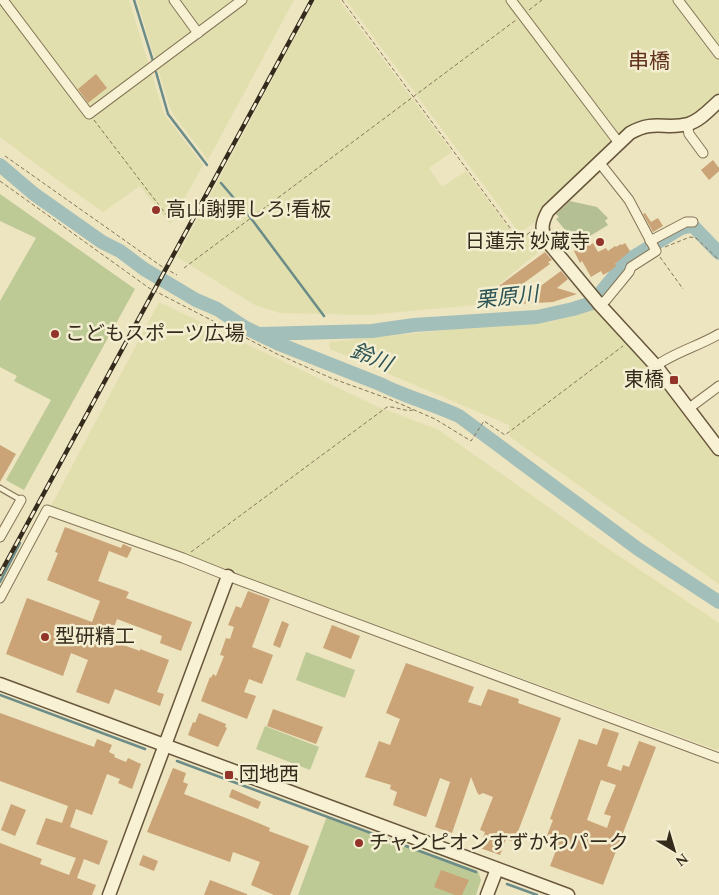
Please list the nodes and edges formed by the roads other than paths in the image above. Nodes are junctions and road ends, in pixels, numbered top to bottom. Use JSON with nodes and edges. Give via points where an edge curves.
{"nodes":[{"id":1,"x":3,"y":0,"type":"edge"},
{"id":2,"x":174,"y":0,"type":"edge"},
{"id":3,"x":242,"y":0,"type":"edge"},
{"id":4,"x":511,"y":0,"type":"edge"},
{"id":5,"x":678,"y":0,"type":"edge"},
{"id":6,"x":198,"y":33,"type":"junction"},
{"id":7,"x":719,"y":54,"type":"edge"},
{"id":8,"x":719,"y":100,"type":"edge"},
{"id":9,"x":687,"y":124,"type":"junction"},
{"id":10,"x":619,"y":143,"type":"junction"},
{"id":11,"x":703,"y":153,"type":"dead end"},
{"id":12,"x":600,"y":162,"type":"junction"},
{"id":13,"x":693,"y":222,"type":"dead end"},
{"id":14,"x":650,"y":240,"type":"junction"},
{"id":15,"x":597,"y":301,"type":"junction"},
{"id":16,"x":719,"y":334,"type":"edge"},
{"id":17,"x":656,"y":366,"type":"junction"},
{"id":18,"x":719,"y":386,"type":"edge"},
{"id":19,"x":688,"y":409,"type":"junction"},
{"id":20,"x":719,"y":449,"type":"edge"},
{"id":21,"x":0,"y":488,"type":"edge"},
{"id":22,"x":21,"y":500,"type":"joint"},
{"id":23,"x":0,"y":537,"type":"edge"},
{"id":24,"x":228,"y":576,"type":"junction"},
{"id":25,"x":0,"y":598,"type":"edge"},
{"id":26,"x":0,"y":684,"type":"edge"},
{"id":27,"x":165,"y":745,"type":"junction"},
{"id":28,"x":719,"y":758,"type":"edge"},
{"id":29,"x":497,"y":869,"type":"junction"},
{"id":30,"x":109,"y":895,"type":"edge"},
{"id":31,"x":487,"y":895,"type":"edge"},
{"id":32,"x":568,"y":895,"type":"edge"}],
"edges":[{"from":1,"to":6,"type":"street","via":[[89,114]]},
{"from":2,"to":6,"type":"street"},
{"from":3,"to":6,"type":"street"},
{"from":4,"to":10,"type":"street"},
{"from":5,"to":7,"type":"street"},
{"from":8,"to":9,"type":"street","via":[[704,115]]},
{"from":9,"to":10,"type":"street","via":[[646,125]]},
{"from":9,"to":11,"type":"street","via":[[689,134]]},
{"from":10,"to":12,"type":"street"},
{"from":12,"to":14,"type":"street","via":[[629,200]]},
{"from":12,"to":15,"type":"street","via":[[548,211],[542,228],[547,241]]},
{"from":13,"to":14,"type":"street","via":[[686,222]]},
{"from":14,"to":15,"type":"street","via":[[656,251],[631,267],[618,286]]},
{"from":15,"to":17,"type":"street"},
{"from":16,"to":17,"type":"street"},
{"from":17,"to":19,"type":"street"},
{"from":18,"to":19,"type":"street"},
{"from":19,"to":20,"type":"street"},
{"from":21,"to":22,"type":"lane"},
{"from":22,"to":23,"type":"street"},
{"from":24,"to":25,"type":"street","via":[[47,510]]},
{"from":24,"to":27,"type":"street"},
{"from":24,"to":28,"type":"street"},
{"from":26,"to":27,"type":"street"},
{"from":27,"to":29,"type":"street"},
{"from":27,"to":30,"type":"street"},
{"from":29,"to":31,"type":"street"},
{"from":29,"to":32,"type":"street"}]}
